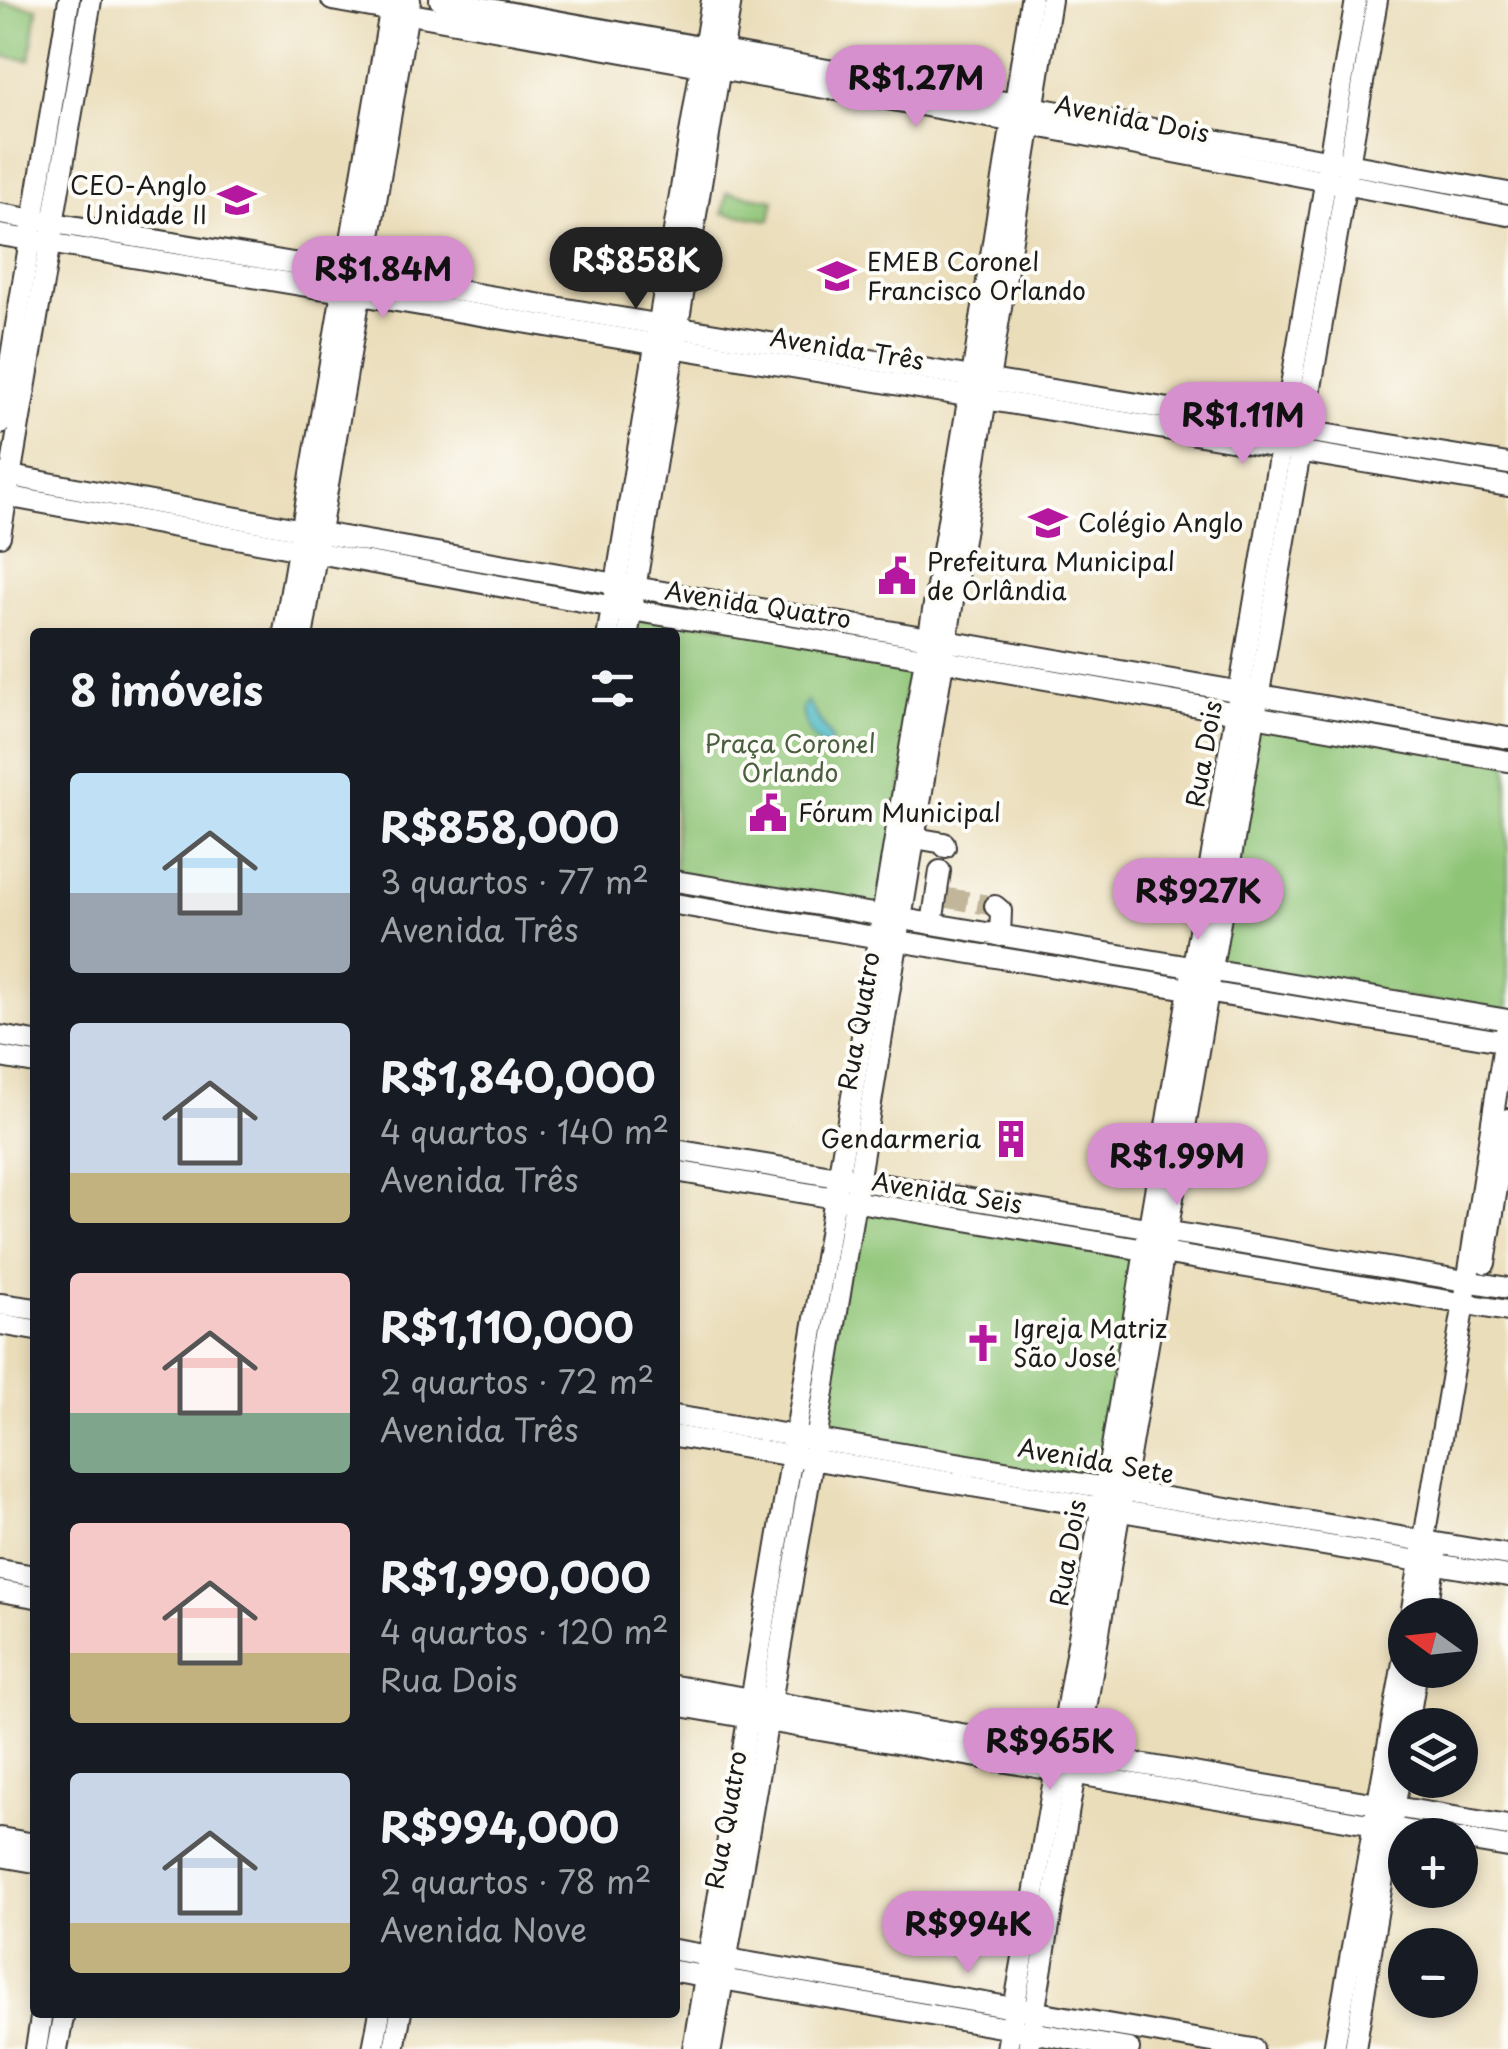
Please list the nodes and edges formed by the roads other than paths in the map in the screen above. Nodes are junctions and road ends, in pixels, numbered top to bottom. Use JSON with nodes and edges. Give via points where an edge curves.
{"nodes":[{"id":1,"x":69,"y":0,"type":"edge"},
{"id":2,"x":91,"y":0,"type":"edge"},
{"id":3,"x":332,"y":0,"type":"edge"},
{"id":4,"x":440,"y":0,"type":"edge"},
{"id":5,"x":712,"y":0,"type":"edge"},
{"id":6,"x":730,"y":0,"type":"edge"},
{"id":7,"x":1031,"y":0,"type":"edge"},
{"id":8,"x":1051,"y":0,"type":"edge"},
{"id":9,"x":1356,"y":0,"type":"edge"},
{"id":10,"x":1377,"y":0,"type":"edge"},
{"id":11,"x":400,"y":6,"type":"edge"},
{"id":12,"x":711,"y":58,"type":"junction"},
{"id":13,"x":1022,"y":115,"type":"junction"},
{"id":14,"x":1336,"y":172,"type":"junction"},
{"id":15,"x":1508,"y":193,"type":"edge"},
{"id":16,"x":0,"y":214,"type":"edge"},
{"id":17,"x":1508,"y":215,"type":"edge"},
{"id":18,"x":42,"y":231,"type":"junction"},
{"id":19,"x":0,"y":235,"type":"edge"},
{"id":20,"x":355,"y":283,"type":"junction"},
{"id":21,"x":667,"y":335,"type":"junction"},
{"id":22,"x":980,"y":387,"type":"junction"},
{"id":23,"x":0,"y":424,"type":"edge"},
{"id":24,"x":1295,"y":428,"type":"junction"},
{"id":25,"x":1291,"y":450,"type":"junction"},
{"id":26,"x":1508,"y":464,"type":"edge"},
{"id":27,"x":4,"y":485,"type":"edge"},
{"id":28,"x":1508,"y":486,"type":"edge"},
{"id":29,"x":0,"y":536,"type":"edge"},
{"id":30,"x":310,"y":540,"type":"junction"},
{"id":31,"x":626,"y":586,"type":"junction"},
{"id":32,"x":622,"y":608,"type":"junction"},
{"id":33,"x":285,"y":628,"type":"edge"},
{"id":34,"x":303,"y":628,"type":"edge"},
{"id":35,"x":610,"y":628,"type":"edge"},
{"id":36,"x":627,"y":628,"type":"edge"},
{"id":37,"x":936,"y":649,"type":"junction"},
{"id":38,"x":1249,"y":693,"type":"junction"},
{"id":39,"x":1246,"y":715,"type":"junction"},
{"id":40,"x":1508,"y":738,"type":"edge"},
{"id":41,"x":1508,"y":760,"type":"edge"},
{"id":42,"x":915,"y":838,"type":"junction"},
{"id":43,"x":945,"y":847,"type":"dead end"},
{"id":44,"x":940,"y":871,"type":"dead end"},
{"id":45,"x":680,"y":882,"type":"edge"},
{"id":46,"x":906,"y":891,"type":"junction"},
{"id":47,"x":942,"y":897,"type":"junction"},
{"id":48,"x":680,"y":905,"type":"edge"},
{"id":49,"x":995,"y":906,"type":"dead end"},
{"id":50,"x":891,"y":918,"type":"junction"},
{"id":51,"x":932,"y":924,"type":"junction"},
{"id":52,"x":1000,"y":936,"type":"junction"},
{"id":53,"x":888,"y":940,"type":"junction"},
{"id":54,"x":1200,"y":979,"type":"junction"},
{"id":55,"x":1507,"y":1028,"type":"edge"},
{"id":56,"x":0,"y":1036,"type":"edge"},
{"id":57,"x":30,"y":1041,"type":"edge"},
{"id":58,"x":0,"y":1057,"type":"edge"},
{"id":59,"x":30,"y":1062,"type":"edge"},
{"id":60,"x":1508,"y":1120,"type":"edge"},
{"id":61,"x":680,"y":1151,"type":"edge"},
{"id":62,"x":680,"y":1172,"type":"edge"},
{"id":63,"x":848,"y":1180,"type":"junction"},
{"id":64,"x":844,"y":1201,"type":"junction"},
{"id":65,"x":1158,"y":1230,"type":"junction"},
{"id":66,"x":1154,"y":1252,"type":"junction"},
{"id":67,"x":1475,"y":1282,"type":"junction"},
{"id":68,"x":1508,"y":1288,"type":"edge"},
{"id":69,"x":0,"y":1304,"type":"edge"},
{"id":70,"x":1471,"y":1305,"type":"junction"},
{"id":71,"x":30,"y":1309,"type":"edge"},
{"id":72,"x":1508,"y":1311,"type":"edge"},
{"id":73,"x":0,"y":1324,"type":"edge"},
{"id":74,"x":30,"y":1329,"type":"edge"},
{"id":75,"x":680,"y":1417,"type":"edge"},
{"id":76,"x":680,"y":1436,"type":"edge"},
{"id":77,"x":805,"y":1448,"type":"junction"},
{"id":78,"x":1112,"y":1499,"type":"junction"},
{"id":79,"x":1429,"y":1552,"type":"junction"},
{"id":80,"x":1508,"y":1556,"type":"edge"},
{"id":81,"x":0,"y":1570,"type":"edge"},
{"id":82,"x":30,"y":1575,"type":"edge"},
{"id":83,"x":1508,"y":1576,"type":"edge"},
{"id":84,"x":0,"y":1590,"type":"edge"},
{"id":85,"x":30,"y":1595,"type":"edge"},
{"id":86,"x":1416,"y":1598,"type":"edge"},
{"id":87,"x":1427,"y":1598,"type":"edge"},
{"id":88,"x":680,"y":1687,"type":"edge"},
{"id":89,"x":1401,"y":1688,"type":"edge"},
{"id":90,"x":680,"y":1705,"type":"edge"},
{"id":91,"x":760,"y":1709,"type":"junction"},
{"id":92,"x":1067,"y":1760,"type":"junction"},
{"id":93,"x":1390,"y":1798,"type":"edge"},
{"id":94,"x":1385,"y":1817,"type":"junction"},
{"id":95,"x":1388,"y":1818,"type":"edge"},
{"id":96,"x":1508,"y":1826,"type":"edge"},
{"id":97,"x":0,"y":1838,"type":"edge"},
{"id":98,"x":1478,"y":1842,"type":"edge"},
{"id":99,"x":30,"y":1843,"type":"edge"},
{"id":100,"x":1508,"y":1847,"type":"edge"},
{"id":101,"x":0,"y":1856,"type":"edge"},
{"id":102,"x":30,"y":1861,"type":"edge"},
{"id":103,"x":680,"y":1952,"type":"edge"},
{"id":104,"x":716,"y":1967,"type":"junction"},
{"id":105,"x":680,"y":1971,"type":"edge"},
{"id":106,"x":41,"y":2018,"type":"edge"},
{"id":107,"x":63,"y":2018,"type":"edge"},
{"id":108,"x":379,"y":2018,"type":"edge"},
{"id":109,"x":400,"y":2018,"type":"edge"},
{"id":110,"x":1021,"y":2030,"type":"edge"},
{"id":111,"x":36,"y":2049,"type":"edge"},
{"id":112,"x":58,"y":2049,"type":"edge"},
{"id":113,"x":373,"y":2049,"type":"edge"},
{"id":114,"x":394,"y":2049,"type":"edge"},
{"id":115,"x":693,"y":2049,"type":"edge"},
{"id":116,"x":711,"y":2049,"type":"edge"},
{"id":117,"x":1129,"y":2049,"type":"edge"},
{"id":118,"x":1253,"y":2049,"type":"edge"},
{"id":119,"x":1334,"y":2049,"type":"edge"},
{"id":120,"x":1355,"y":2049,"type":"edge"}],
"edges":[{"from":1,"to":18,"type":"street"},
{"from":2,"to":18,"type":"street"},
{"from":3,"to":11,"type":"street","name":"Avenida Dois"},
{"from":4,"to":12,"type":"street","name":"Avenida Dois"},
{"from":5,"to":12,"type":"street"},
{"from":6,"to":12,"type":"street"},
{"from":7,"to":13,"type":"street","name":"Rua Quatro"},
{"from":8,"to":13,"type":"street","name":"Rua Quatro"},
{"from":9,"to":14,"type":"street","name":"Rua Dois"},
{"from":10,"to":14,"type":"street","name":"Rua Dois"},
{"from":11,"to":12,"type":"street","name":"Avenida Dois"},
{"from":11,"to":20,"type":"street"},
{"from":12,"to":13,"type":"street","name":"Avenida Dois"},
{"from":12,"to":21,"type":"street"},
{"from":13,"to":14,"type":"street","name":"Avenida Dois"},
{"from":13,"to":22,"type":"street","name":"Rua Quatro"},
{"from":14,"to":15,"type":"street","name":"Avenida Dois"},
{"from":14,"to":17,"type":"street","name":"Avenida Dois"},
{"from":14,"to":24,"type":"street","name":"Rua Dois"},
{"from":16,"to":18,"type":"street","name":"Avenida Três"},
{"from":18,"to":19,"type":"street","name":"Avenida Três"},
{"from":18,"to":20,"type":"street","name":"Avenida Três"},
{"from":18,"to":23,"type":"street"},
{"from":18,"to":27,"type":"street"},
{"from":20,"to":21,"type":"street","name":"Avenida Três"},
{"from":20,"to":30,"type":"street"},
{"from":21,"to":22,"type":"street","name":"Avenida Três"},
{"from":21,"to":31,"type":"street"},
{"from":22,"to":24,"type":"street","name":"Avenida Três"},
{"from":22,"to":25,"type":"street","name":"Avenida Três"},
{"from":22,"to":37,"type":"street","name":"Rua Quatro"},
{"from":24,"to":25,"type":"street","name":"Rua Dois"},
{"from":24,"to":26,"type":"street","name":"Avenida Três"},
{"from":25,"to":28,"type":"street","name":"Avenida Três"},
{"from":25,"to":38,"type":"street","name":"Rua Dois"},
{"from":27,"to":29,"type":"street"},
{"from":27,"to":30,"type":"street","name":"Avenida Quatro"},
{"from":30,"to":31,"type":"street","name":"Avenida Quatro"},
{"from":30,"to":32,"type":"street","name":"Avenida Quatro"},
{"from":30,"to":33,"type":"street"},
{"from":30,"to":34,"type":"street"},
{"from":31,"to":32,"type":"street"},
{"from":31,"to":37,"type":"street","name":"Avenida Quatro"},
{"from":32,"to":35,"type":"street"},
{"from":32,"to":36,"type":"street"},
{"from":32,"to":37,"type":"street","name":"Avenida Quatro"},
{"from":37,"to":38,"type":"street","name":"Avenida Quatro"},
{"from":37,"to":39,"type":"street","name":"Avenida Quatro"},
{"from":37,"to":42,"type":"street","name":"Rua Quatro"},
{"from":37,"to":50,"type":"street","name":"Rua Quatro"},
{"from":38,"to":39,"type":"street","name":"Rua Dois"},
{"from":38,"to":40,"type":"street","name":"Avenida Quatro"},
{"from":39,"to":41,"type":"street","name":"Avenida Quatro"},
{"from":39,"to":54,"type":"street","name":"Rua Dois"},
{"from":42,"to":43,"type":"street"},
{"from":42,"to":46,"type":"street","name":"Rua Quatro"},
{"from":44,"to":47,"type":"street"},
{"from":45,"to":50,"type":"street"},
{"from":46,"to":47,"type":"street"},
{"from":46,"to":50,"type":"street","name":"Rua Quatro"},
{"from":47,"to":51,"type":"street"},
{"from":48,"to":53,"type":"street"},
{"from":49,"to":52,"type":"street","via":[[1002,912]]},
{"from":50,"to":51,"type":"street"},
{"from":50,"to":53,"type":"street","name":"Rua Quatro"},
{"from":51,"to":52,"type":"street"},
{"from":52,"to":54,"type":"street"},
{"from":53,"to":54,"type":"street"},
{"from":53,"to":63,"type":"street","name":"Rua Quatro"},
{"from":54,"to":55,"type":"street"},
{"from":54,"to":65,"type":"street","name":"Rua Dois"},
{"from":55,"to":67,"type":"street"},
{"from":56,"to":57,"type":"street"},
{"from":58,"to":59,"type":"street"},
{"from":60,"to":67,"type":"street"},
{"from":61,"to":63,"type":"street","name":"Avenida Seis"},
{"from":62,"to":64,"type":"street","name":"Avenida Seis"},
{"from":63,"to":64,"type":"street","name":"Rua Quatro"},
{"from":63,"to":65,"type":"street","name":"Avenida Seis"},
{"from":64,"to":66,"type":"street","name":"Avenida Seis"},
{"from":64,"to":77,"type":"street","name":"Rua Quatro"},
{"from":65,"to":66,"type":"street","name":"Rua Dois"},
{"from":65,"to":67,"type":"street","name":"Avenida Seis"},
{"from":66,"to":70,"type":"street","name":"Avenida Seis"},
{"from":66,"to":78,"type":"street","name":"Rua Dois"},
{"from":67,"to":68,"type":"street","name":"Avenida Seis"},
{"from":67,"to":70,"type":"street"},
{"from":69,"to":71,"type":"street"},
{"from":70,"to":72,"type":"street","name":"Avenida Seis"},
{"from":70,"to":79,"type":"street"},
{"from":73,"to":74,"type":"street"},
{"from":75,"to":77,"type":"street","name":"Avenida Sete"},
{"from":76,"to":77,"type":"street","name":"Avenida Sete"},
{"from":77,"to":78,"type":"street","name":"Avenida Sete"},
{"from":77,"to":91,"type":"street","name":"Rua Quatro"},
{"from":78,"to":79,"type":"street","name":"Avenida Sete"},
{"from":78,"to":92,"type":"street","name":"Rua Dois"},
{"from":79,"to":80,"type":"street","name":"Avenida Sete"},
{"from":79,"to":83,"type":"street","name":"Avenida Sete"},
{"from":79,"to":86,"type":"street"},
{"from":79,"to":87,"type":"street"},
{"from":81,"to":82,"type":"street"},
{"from":84,"to":85,"type":"street"},
{"from":88,"to":91,"type":"street"},
{"from":89,"to":94,"type":"street"},
{"from":90,"to":91,"type":"street"},
{"from":91,"to":92,"type":"street"},
{"from":91,"to":104,"type":"street","name":"Rua Quatro"},
{"from":92,"to":94,"type":"street"},
{"from":92,"to":110,"type":"street","name":"Rua Dois"},
{"from":93,"to":94,"type":"street"},
{"from":94,"to":95,"type":"street"},
{"from":94,"to":96,"type":"street"},
{"from":94,"to":119,"type":"street"},
{"from":94,"to":120,"type":"street"},
{"from":97,"to":99,"type":"street"},
{"from":98,"to":100,"type":"street"},
{"from":101,"to":102,"type":"street"},
{"from":103,"to":104,"type":"street"},
{"from":104,"to":105,"type":"street"},
{"from":104,"to":110,"type":"street"},
{"from":104,"to":115,"type":"street","name":"Rua Quatro"},
{"from":104,"to":116,"type":"street","name":"Rua Quatro"},
{"from":106,"to":111,"type":"street"},
{"from":107,"to":112,"type":"street"},
{"from":108,"to":113,"type":"street"},
{"from":109,"to":114,"type":"street"},
{"from":110,"to":117,"type":"street"},
{"from":110,"to":118,"type":"street"}]}
